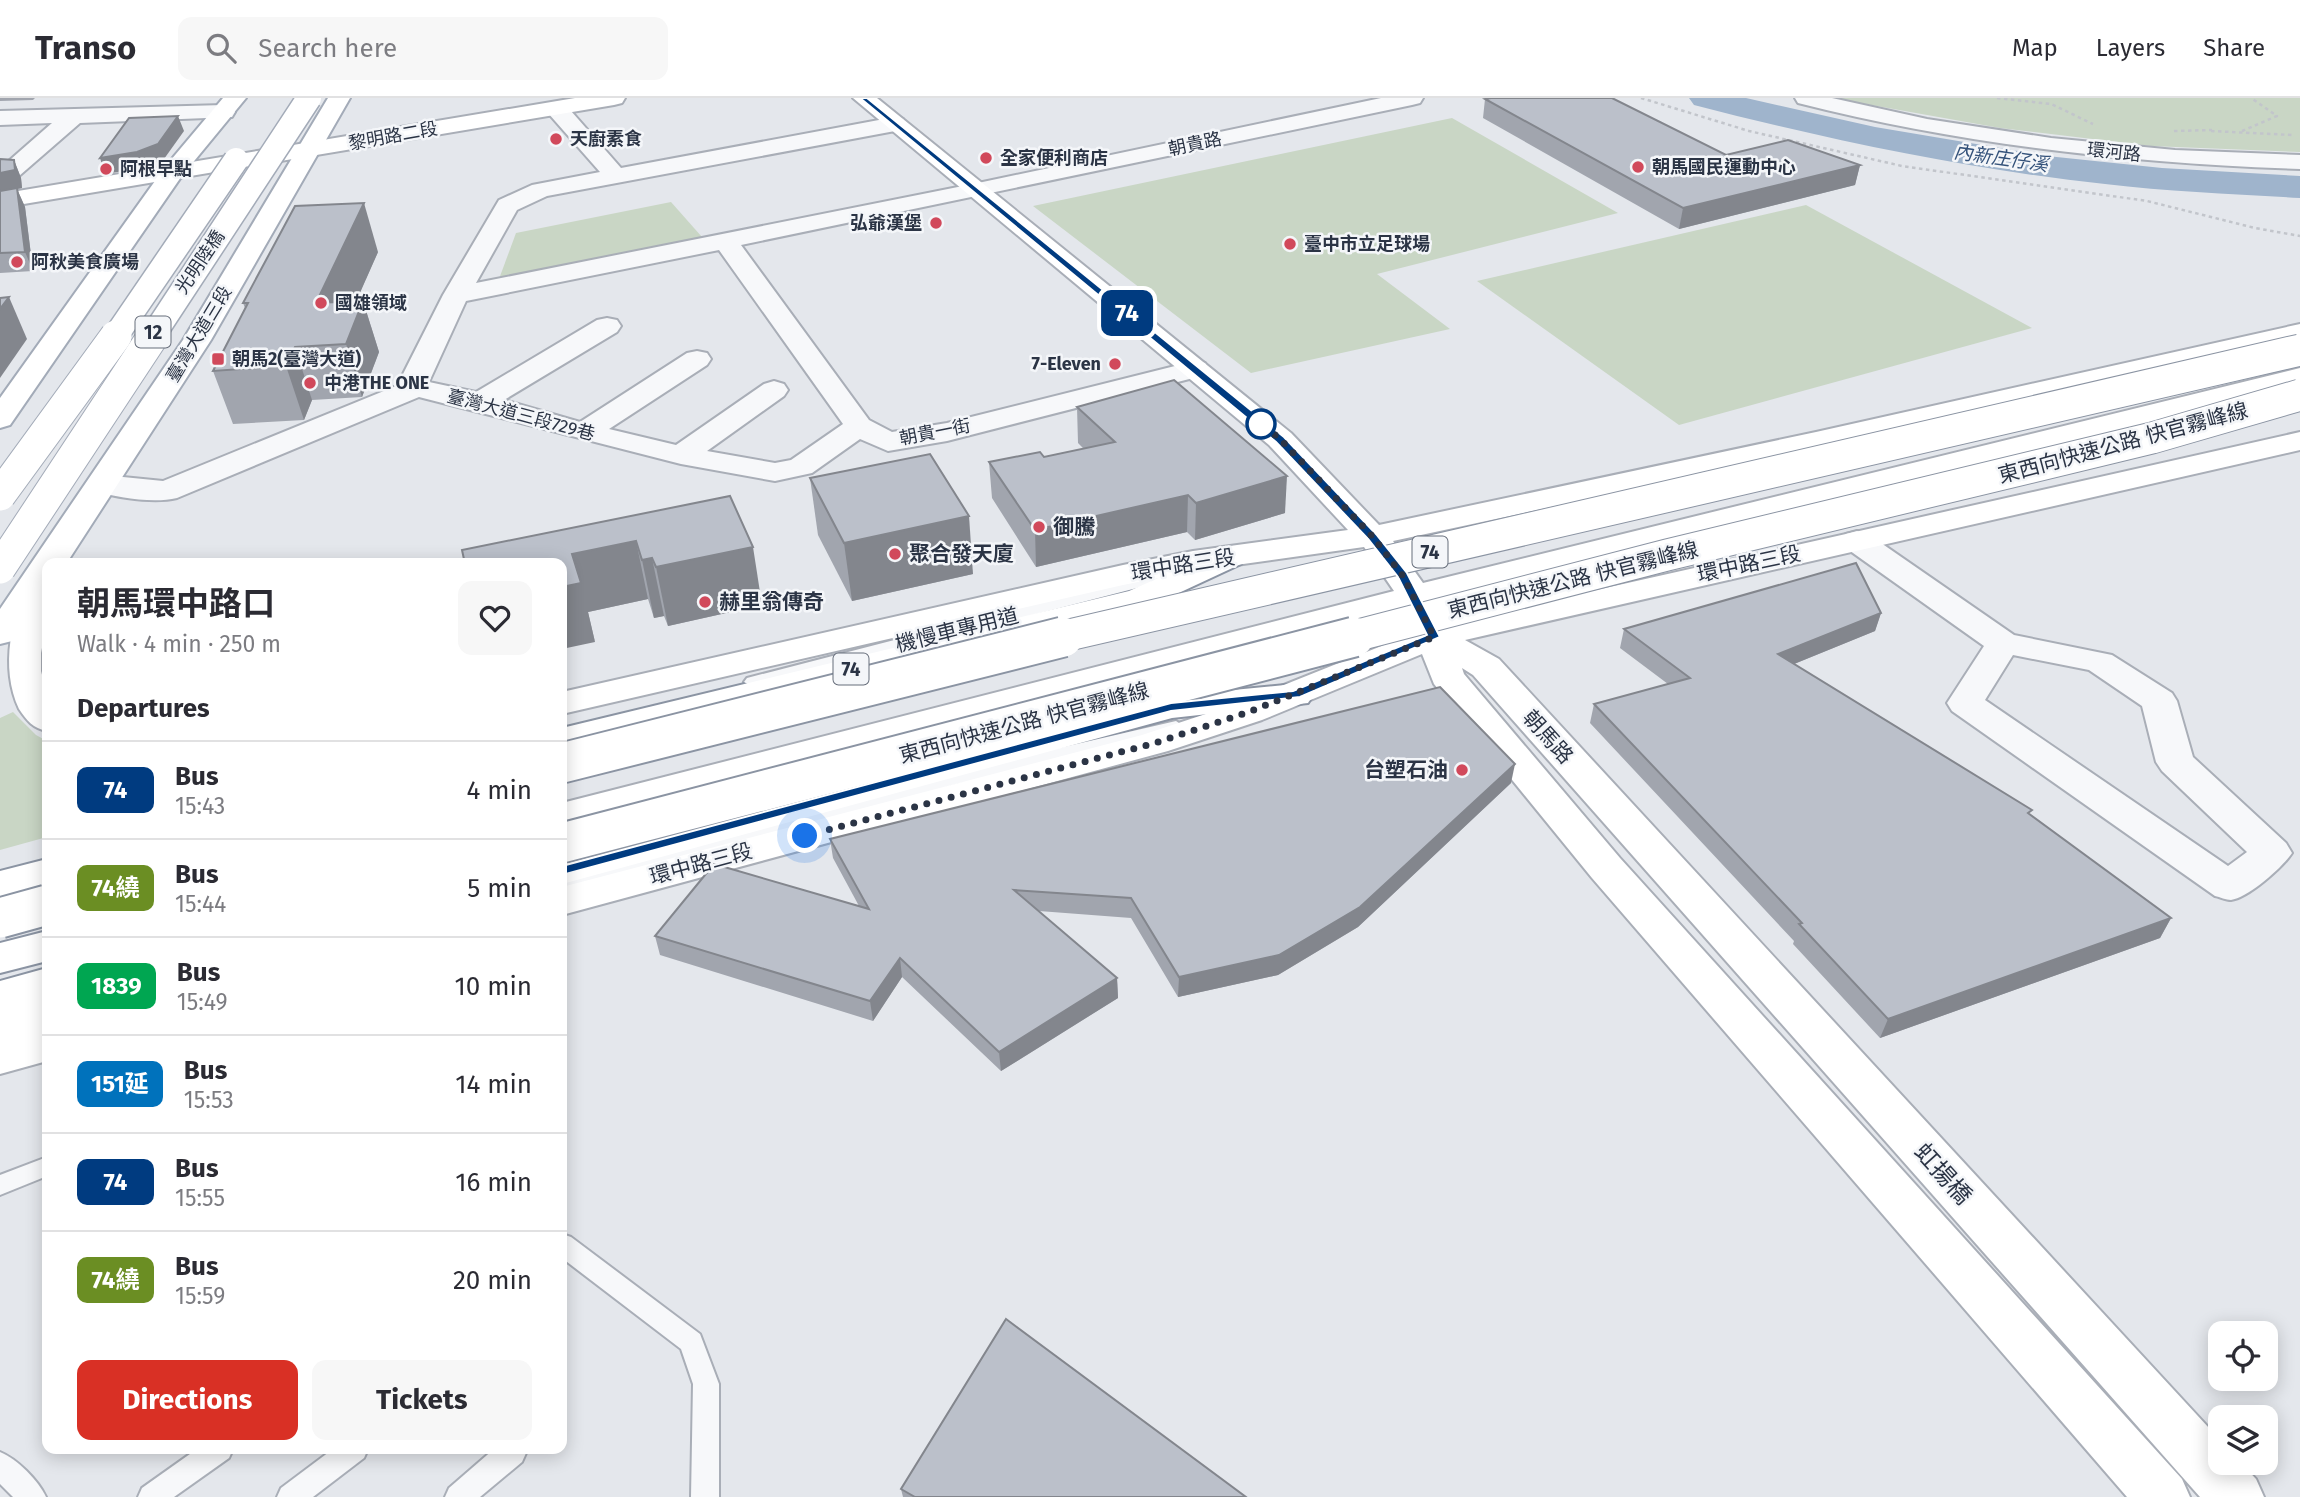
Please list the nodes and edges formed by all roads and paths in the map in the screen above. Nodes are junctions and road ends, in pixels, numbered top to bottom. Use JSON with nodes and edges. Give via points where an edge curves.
{"nodes":[{"id":1,"x":309,"y":98,"type":"edge"},
{"id":2,"x":339,"y":98,"type":"edge"},
{"id":3,"x":614,"y":98,"type":"edge"},
{"id":4,"x":864,"y":98,"type":"edge"},
{"id":5,"x":1412,"y":98,"type":"edge"},
{"id":6,"x":1641,"y":98,"type":"edge"},
{"id":7,"x":1806,"y":98,"type":"edge"},
{"id":8,"x":1997,"y":98,"type":"edge"},
{"id":9,"x":2251,"y":98,"type":"edge"},
{"id":10,"x":1362,"y":102,"type":"edge"},
{"id":11,"x":229,"y":105,"type":"edge"},
{"id":12,"x":556,"y":108,"type":"junction"},
{"id":13,"x":74,"y":116,"type":"junction"},
{"id":14,"x":0,"y":118,"type":"edge"},
{"id":15,"x":895,"y":124,"type":"junction"},
{"id":16,"x":2094,"y":124,"type":"dead end"},
{"id":17,"x":2212,"y":130,"type":"dead end"},
{"id":18,"x":2174,"y":131,"type":"dead end"},
{"id":19,"x":255,"y":132,"type":"dead end"},
{"id":20,"x":2241,"y":132,"type":"dead end"},
{"id":21,"x":305,"y":152,"type":"junction"},
{"id":22,"x":2300,"y":162,"type":"edge"},
{"id":23,"x":11,"y":171,"type":"edge"},
{"id":24,"x":173,"y":172,"type":"junction"},
{"id":25,"x":615,"y":175,"type":"junction"},
{"id":26,"x":978,"y":190,"type":"junction"},
{"id":27,"x":0,"y":201,"type":"edge"},
{"id":28,"x":2300,"y":236,"type":"edge"},
{"id":29,"x":725,"y":241,"type":"junction"},
{"id":30,"x":456,"y":295,"type":"junction"},
{"id":31,"x":607,"y":326,"type":"dead end"},
{"id":32,"x":2300,"y":332,"type":"edge"},
{"id":33,"x":2300,"y":349,"type":"edge"},
{"id":34,"x":697,"y":359,"type":"dead end"},
{"id":35,"x":2300,"y":362,"type":"edge"},
{"id":36,"x":1195,"y":369,"type":"junction"},
{"id":37,"x":2300,"y":377,"type":"edge"},
{"id":38,"x":416,"y":388,"type":"junction"},
{"id":39,"x":774,"y":390,"type":"dead end"},
{"id":40,"x":2300,"y":395,"type":"edge"},
{"id":41,"x":481,"y":402,"type":"junction"},
{"id":42,"x":0,"y":419,"type":"edge"},
{"id":43,"x":859,"y":426,"type":"junction"},
{"id":44,"x":584,"y":432,"type":"junction"},
{"id":45,"x":2300,"y":441,"type":"edge"},
{"id":46,"x":681,"y":455,"type":"junction"},
{"id":47,"x":103,"y":484,"type":"junction"},
{"id":48,"x":0,"y":495,"type":"edge"},
{"id":49,"x":1372,"y":536,"type":"junction"},
{"id":50,"x":1857,"y":541,"type":"junction"},
{"id":51,"x":1229,"y":557,"type":"junction"},
{"id":52,"x":53,"y":558,"type":"edge"},
{"id":53,"x":60,"y":558,"type":"edge"},
{"id":54,"x":0,"y":568,"type":"edge"},
{"id":55,"x":42,"y":574,"type":"edge"},
{"id":56,"x":1408,"y":586,"type":"junction"},
{"id":57,"x":42,"y":589,"type":"edge"},
{"id":58,"x":1141,"y":590,"type":"junction"},
{"id":59,"x":42,"y":591,"type":"edge"},
{"id":60,"x":0,"y":634,"type":"edge"},
{"id":61,"x":1434,"y":637,"type":"junction"},
{"id":62,"x":2003,"y":643,"type":"junction"},
{"id":63,"x":0,"y":657,"type":"edge"},
{"id":64,"x":1295,"y":695,"type":"junction"},
{"id":65,"x":567,"y":702,"type":"edge"},
{"id":66,"x":1249,"y":712,"type":"junction"},
{"id":67,"x":42,"y":713,"type":"edge"},
{"id":68,"x":567,"y":730,"type":"edge"},
{"id":69,"x":567,"y":739,"type":"edge"},
{"id":70,"x":567,"y":762,"type":"edge"},
{"id":71,"x":567,"y":789,"type":"edge"},
{"id":72,"x":567,"y":815,"type":"edge"},
{"id":73,"x":567,"y":842,"type":"edge"},
{"id":74,"x":1650,"y":852,"type":"joint"},
{"id":75,"x":42,"y":866,"type":"edge"},
{"id":76,"x":567,"y":869,"type":"edge"},
{"id":77,"x":42,"y":874,"type":"edge"},
{"id":78,"x":0,"y":877,"type":"edge"},
{"id":79,"x":567,"y":886,"type":"edge"},
{"id":80,"x":0,"y":887,"type":"edge"},
{"id":81,"x":567,"y":900,"type":"edge"},
{"id":82,"x":42,"y":904,"type":"edge"},
{"id":83,"x":42,"y":907,"type":"edge"},
{"id":84,"x":0,"y":918,"type":"edge"},
{"id":85,"x":42,"y":947,"type":"edge"},
{"id":86,"x":0,"y":958,"type":"edge"},
{"id":87,"x":42,"y":985,"type":"edge"},
{"id":88,"x":0,"y":998,"type":"edge"},
{"id":89,"x":42,"y":1015,"type":"edge"},
{"id":90,"x":0,"y":1027,"type":"edge"},
{"id":91,"x":42,"y":1032,"type":"edge"},
{"id":92,"x":0,"y":1044,"type":"edge"},
{"id":93,"x":42,"y":1045,"type":"edge"},
{"id":94,"x":0,"y":1057,"type":"edge"},
{"id":95,"x":42,"y":1168,"type":"edge"},
{"id":96,"x":0,"y":1185,"type":"edge"},
{"id":97,"x":567,"y":1248,"type":"edge"},
{"id":98,"x":212,"y":1454,"type":"edge"},
{"id":99,"x":347,"y":1454,"type":"edge"},
{"id":100,"x":512,"y":1454,"type":"edge"},
{"id":101,"x":0,"y":1465,"type":"edge"},
{"id":102,"x":32,"y":1497,"type":"edge"},
{"id":103,"x":152,"y":1497,"type":"edge"},
{"id":104,"x":291,"y":1497,"type":"edge"},
{"id":105,"x":459,"y":1497,"type":"edge"},
{"id":106,"x":705,"y":1497,"type":"edge"},
{"id":107,"x":2162,"y":1497,"type":"edge"},
{"id":108,"x":2236,"y":1497,"type":"edge"}],
"edges":[{"from":1,"to":54,"type":"main road","name":"光明陸橋","number":"12","bridge":true},
{"from":2,"to":21,"type":"main road","name":"臺灣大道三段","number":"12"},
{"from":3,"to":12,"type":"main road","name":"黎明路二段"},
{"from":4,"to":15,"type":"main road","name":"朝馬路"},
{"from":5,"to":10,"type":"street","name":"朝貴路"},
{"from":6,"to":28,"type":"path","via":[[1748,131],[1902,166],[2147,201]]},
{"from":7,"to":22,"type":"street","name":"環河路","via":[[2033,143],[2126,154]]},
{"from":8,"to":16,"type":"path","via":[[2051,104]]},
{"from":9,"to":20,"type":"path","via":[[2277,116]]},
{"from":10,"to":26,"type":"street","name":"朝貴路"},
{"from":11,"to":13,"type":"street"},
{"from":11,"to":24,"type":"main road"},
{"from":12,"to":21,"type":"main road","name":"黎明路二段"},
{"from":12,"to":25,"type":"street"},
{"from":13,"to":14,"type":"street"},
{"from":13,"to":23,"type":"street"},
{"from":15,"to":25,"type":"street"},
{"from":15,"to":26,"type":"main road","name":"朝馬路"},
{"from":17,"to":18,"type":"path"},
{"from":19,"to":48,"type":"main road","name":"光明陸橋","number":"12","bridge":true,"via":[[107,349]]},
{"from":21,"to":24,"type":"main road","name":"黎明路二段"},
{"from":21,"to":47,"type":"main road","name":"臺灣大道三段","number":"12","via":[[197,340]]},
{"from":24,"to":27,"type":"main road","name":"黎明路二段"},
{"from":24,"to":42,"type":"main road"},
{"from":25,"to":30,"type":"street","via":[[540,190],[508,205]]},
{"from":26,"to":29,"type":"street"},
{"from":26,"to":36,"type":"main road","name":"朝馬路"},
{"from":29,"to":30,"type":"street"},
{"from":29,"to":43,"type":"street","name":"朝貴一街"},
{"from":30,"to":38,"type":"street","via":[[414,380]]},
{"from":31,"to":41,"type":"street"},
{"from":32,"to":49,"type":"main road","name":"環中路三段"},
{"from":33,"to":70,"type":"main road","number":"74","bridge":true,"via":[[1001,651]]},
{"from":34,"to":44,"type":"street"},
{"from":35,"to":56,"type":"main road"},
{"from":36,"to":43,"type":"street","name":"朝貴一街","via":[[947,432],[888,442]]},
{"from":36,"to":49,"type":"main road","name":"朝馬路","via":[[1280,439]]},
{"from":37,"to":56,"type":"main road"},
{"from":38,"to":41,"type":"street","name":"臺灣大道三段729巷"},
{"from":38,"to":47,"type":"street","via":[[166,491]]},
{"from":39,"to":46,"type":"street"},
{"from":40,"to":73,"type":"main road","name":"東西向快速公路 快官霧峰線","bridge":true,"via":[[2152,438],[1667,555]]},
{"from":41,"to":44,"type":"street","name":"臺灣大道三段729巷"},
{"from":43,"to":46,"type":"street","name":"臺灣大道三段729巷","via":[[801,467],[775,471]]},
{"from":44,"to":46,"type":"street","name":"臺灣大道三段729巷"},
{"from":45,"to":50,"type":"main road","name":"環中路三段"},
{"from":47,"to":52,"type":"main road","name":"臺灣大道三段","number":"12"},
{"from":47,"to":53,"type":"main road"},
{"from":49,"to":51,"type":"main road","name":"環中路三段"},
{"from":49,"to":56,"type":"main road","name":"朝馬路"},
{"from":50,"to":61,"type":"main road","name":"環中路三段"},
{"from":50,"to":62,"type":"street"},
{"from":51,"to":58,"type":"main road","number":"74"},
{"from":51,"to":65,"type":"main road","name":"環中路三段","via":[[1123,575]]},
{"from":55,"to":60,"type":"main road","name":"臺灣大道三段","number":"12"},
{"from":56,"to":61,"type":"main road","name":"朝馬路"},
{"from":56,"to":71,"type":"main road"},
{"from":56,"to":72,"type":"main road"},
{"from":57,"to":63,"type":"main road"},
{"from":58,"to":68,"type":"lane","name":"機慢車專用道"},
{"from":58,"to":69,"type":"main road","number":"74"},
{"from":59,"to":67,"type":"main road","via":[[28,626],[21,666],[27,691]]},
{"from":61,"to":64,"type":"main road","name":"環中路三段"},
{"from":61,"to":74,"type":"main road","name":"朝馬路","via":[[1486,667]]},
{"from":61,"to":107,"type":"main road","name":"朝馬路","via":[[1447,676],[1606,868]]},
{"from":62,"to":62,"type":"street","via":[[2100,662],[2159,701],[2175,762],[2272,853],[2229,886],[1965,703]]},
{"from":64,"to":66,"type":"main road","name":"環中路三段"},
{"from":64,"to":76,"type":"main road","via":[[1171,707]]},
{"from":66,"to":79,"type":"lane","via":[[955,778]]},
{"from":66,"to":81,"type":"main road","name":"環中路三段","via":[[1155,743]]},
{"from":74,"to":108,"type":"main road","name":"虹揚橋"},
{"from":75,"to":78,"type":"lane"},
{"from":77,"to":80,"type":"main road"},
{"from":80,"to":82,"type":"main road"},
{"from":83,"to":84,"type":"main road","bridge":true},
{"from":85,"to":86,"type":"main road"},
{"from":87,"to":88,"type":"main road"},
{"from":89,"to":90,"type":"main road"},
{"from":91,"to":92,"type":"lane"},
{"from":93,"to":94,"type":"main road"},
{"from":95,"to":96,"type":"lane"},
{"from":97,"to":106,"type":"lane","via":[[691,1342],[706,1384]]},
{"from":98,"to":103,"type":"lane"},
{"from":99,"to":104,"type":"lane"},
{"from":100,"to":105,"type":"lane"},
{"from":101,"to":102,"type":"lane"}]}
